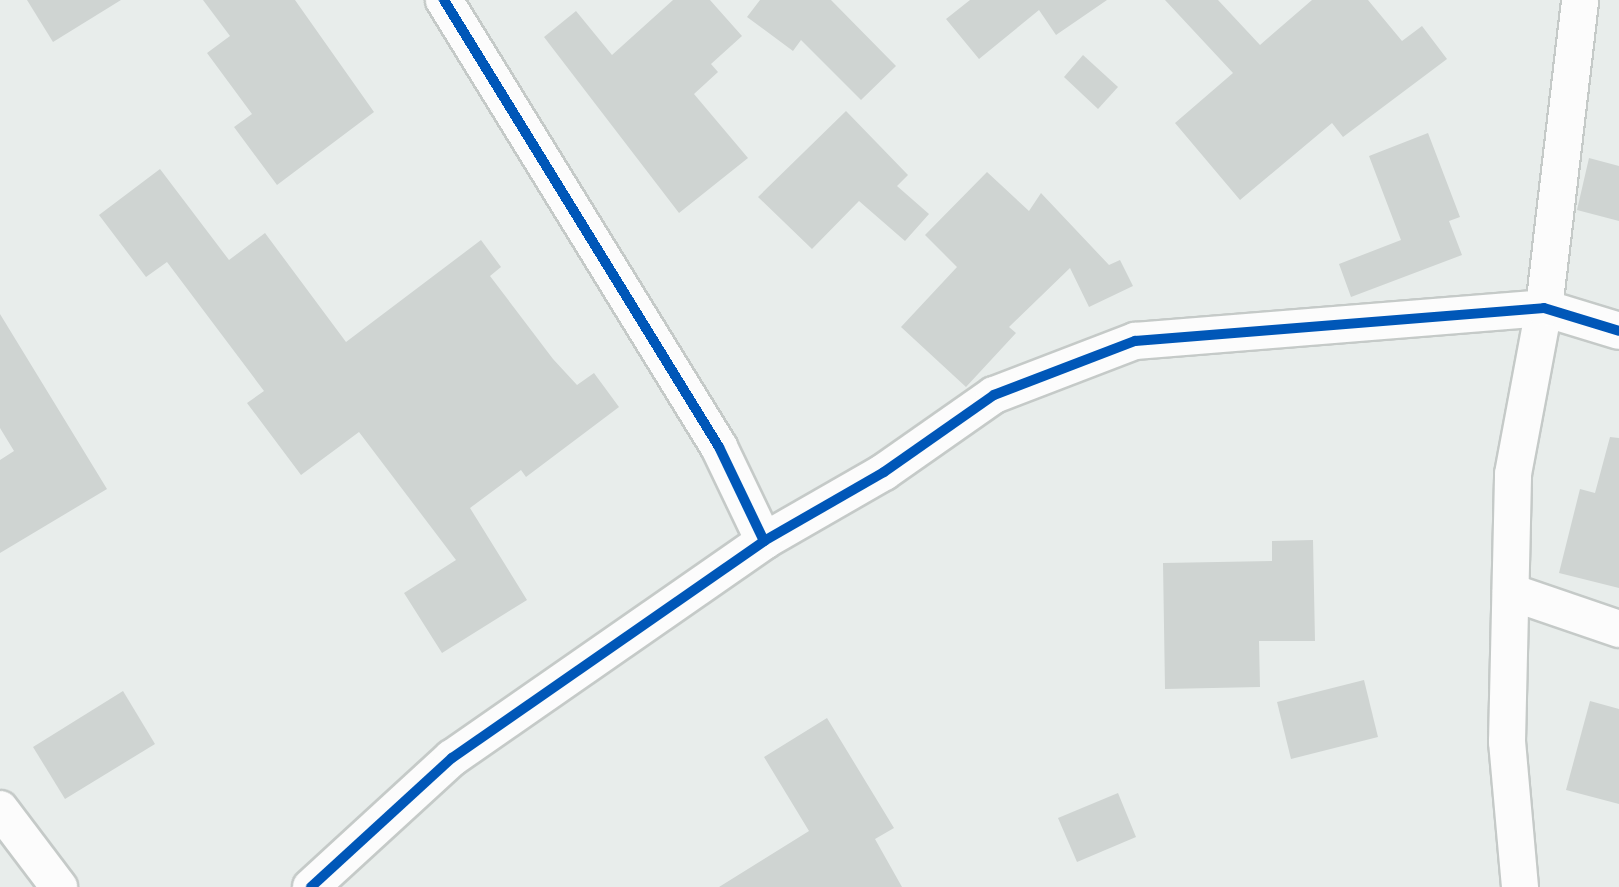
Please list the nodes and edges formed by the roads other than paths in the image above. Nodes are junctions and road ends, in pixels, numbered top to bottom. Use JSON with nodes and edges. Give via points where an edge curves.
{"nodes":[{"id":1,"x":444,"y":0,"type":"edge"},
{"id":2,"x":1580,"y":0,"type":"edge"},
{"id":3,"x":1544,"y":308,"type":"junction"},
{"id":4,"x":1619,"y":331,"type":"edge"},
{"id":5,"x":764,"y":541,"type":"junction"},
{"id":6,"x":1511,"y":592,"type":"junction"},
{"id":7,"x":1619,"y":629,"type":"edge"},
{"id":8,"x":0,"y":809,"type":"edge"},
{"id":9,"x":59,"y":887,"type":"edge"},
{"id":10,"x":311,"y":887,"type":"edge"},
{"id":11,"x":1520,"y":887,"type":"edge"}],
"edges":[{"from":1,"to":5,"type":"street","via":[[719,447]]},
{"from":2,"to":3,"type":"street"},
{"from":3,"to":4,"type":"street"},
{"from":3,"to":5,"type":"street","via":[[1135,341],[994,395],[884,472]]},
{"from":3,"to":6,"type":"street","via":[[1513,474]]},
{"from":5,"to":10,"type":"street","via":[[452,758]]},
{"from":6,"to":7,"type":"street"},
{"from":6,"to":11,"type":"street","via":[[1507,742]]},
{"from":8,"to":9,"type":"street"}]}
